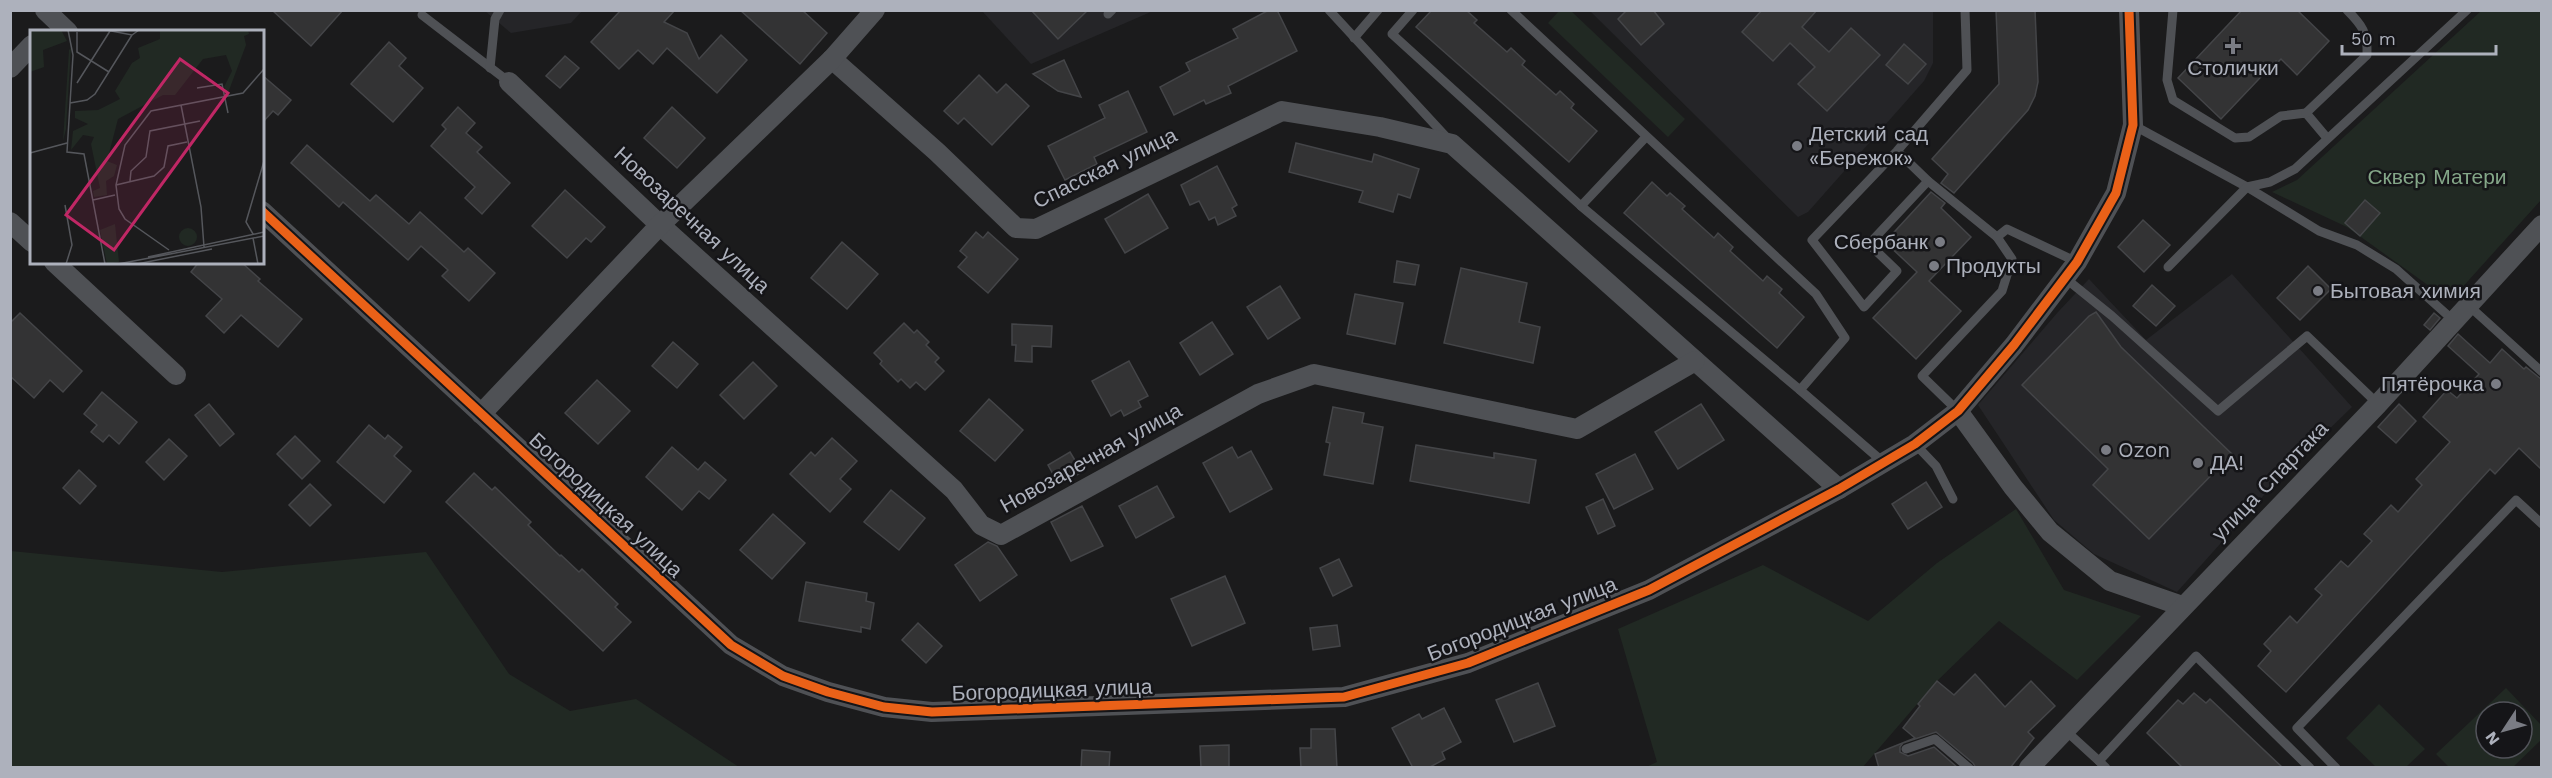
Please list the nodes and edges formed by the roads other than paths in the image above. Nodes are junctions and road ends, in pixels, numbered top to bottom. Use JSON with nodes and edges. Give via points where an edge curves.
{"nodes":[{"id":1,"x":500,"y":10,"type":"edge"},
{"id":2,"x":874,"y":10,"type":"edge"},
{"id":3,"x":1329,"y":10,"type":"edge"},
{"id":4,"x":1413,"y":10,"type":"edge"},
{"id":5,"x":1511,"y":10,"type":"edge"},
{"id":6,"x":1965,"y":10,"type":"edge"},
{"id":7,"x":2129,"y":10,"type":"edge"},
{"id":8,"x":2173,"y":10,"type":"edge"},
{"id":9,"x":2347,"y":10,"type":"edge"},
{"id":10,"x":2467,"y":10,"type":"edge"},
{"id":11,"x":1377,"y":11,"type":"edge"},
{"id":12,"x":422,"y":15,"type":"dead end"},
{"id":13,"x":1354,"y":38,"type":"junction"},
{"id":14,"x":30,"y":47,"type":"edge"},
{"id":15,"x":832,"y":59,"type":"junction"},
{"id":16,"x":490,"y":68,"type":"junction"},
{"id":17,"x":10,"y":69,"type":"edge"},
{"id":18,"x":508,"y":82,"type":"joint"},
{"id":19,"x":2306,"y":113,"type":"junction"},
{"id":20,"x":2133,"y":125,"type":"junction"},
{"id":21,"x":1646,"y":137,"type":"junction"},
{"id":22,"x":2327,"y":138,"type":"junction"},
{"id":23,"x":1452,"y":144,"type":"junction"},
{"id":24,"x":1897,"y":151,"type":"junction"},
{"id":25,"x":1928,"y":180,"type":"junction"},
{"id":26,"x":2247,"y":187,"type":"junction"},
{"id":27,"x":1581,"y":206,"type":"junction"},
{"id":28,"x":264,"y":214,"type":"edge"},
{"id":29,"x":10,"y":222,"type":"edge"},
{"id":30,"x":660,"y":225,"type":"junction"},
{"id":31,"x":2541,"y":225,"type":"edge"},
{"id":32,"x":1997,"y":237,"type":"junction"},
{"id":33,"x":30,"y":240,"type":"edge"},
{"id":34,"x":2077,"y":262,"type":"junction"},
{"id":35,"x":56,"y":264,"type":"edge"},
{"id":36,"x":2168,"y":267,"type":"dead end"},
{"id":37,"x":2065,"y":278,"type":"junction"},
{"id":38,"x":2468,"y":304,"type":"junction"},
{"id":39,"x":2454,"y":320,"type":"junction"},
{"id":40,"x":1695,"y":361,"type":"junction"},
{"id":41,"x":2541,"y":372,"type":"edge"},
{"id":42,"x":176,"y":375,"type":"dead end"},
{"id":43,"x":1800,"y":390,"type":"junction"},
{"id":44,"x":2378,"y":404,"type":"junction"},
{"id":45,"x":1958,"y":411,"type":"junction"},
{"id":46,"x":481,"y":414,"type":"junction"},
{"id":47,"x":1915,"y":444,"type":"junction"},
{"id":48,"x":1883,"y":462,"type":"junction"},
{"id":49,"x":1839,"y":489,"type":"junction"},
{"id":50,"x":1953,"y":499,"type":"dead end"},
{"id":51,"x":2541,"y":524,"type":"edge"},
{"id":52,"x":2182,"y":606,"type":"junction"},
{"id":53,"x":2064,"y":729,"type":"junction"},
{"id":54,"x":1906,"y":748,"type":"dead end"},
{"id":55,"x":2102,"y":764,"type":"edge"},
{"id":56,"x":1969,"y":768,"type":"edge"},
{"id":57,"x":2029,"y":768,"type":"edge"},
{"id":58,"x":2310,"y":768,"type":"edge"},
{"id":59,"x":2336,"y":768,"type":"edge"}],
"edges":[{"from":1,"to":16,"type":"lane","via":[[495,19]]},
{"from":2,"to":15,"type":"street"},
{"from":3,"to":13,"type":"lane"},
{"from":4,"to":27,"type":"lane","via":[[1392,34]]},
{"from":5,"to":21,"type":"lane"},
{"from":6,"to":24,"type":"lane","via":[[1967,70]]},
{"from":7,"to":20,"type":"street","name":"Богородицкая улица"},
{"from":8,"to":19,"type":"lane","via":[[2167,80],[2173,100],[2235,138],[2249,137],[2281,116]]},
{"from":9,"to":19,"type":"lane","via":[[2360,22],[2368,39],[2367,55]]},
{"from":10,"to":22,"type":"lane"},
{"from":11,"to":13,"type":"lane"},
{"from":12,"to":16,"type":"lane"},
{"from":13,"to":23,"type":"lane"},
{"from":14,"to":17,"type":"street"},
{"from":15,"to":23,"type":"street","name":"Спасская улица","via":[[1016,228],[1036,229],[1282,111]]},
{"from":15,"to":30,"type":"street"},
{"from":16,"to":18,"type":"lane"},
{"from":18,"to":30,"type":"street","name":"Новозаречная улица"},
{"from":19,"to":22,"type":"lane"},
{"from":20,"to":26,"type":"lane"},
{"from":20,"to":34,"type":"street","name":"Богородицкая улица","via":[[2116,193]]},
{"from":21,"to":27,"type":"lane"},
{"from":21,"to":43,"type":"lane","via":[[1816,294],[1845,338]]},
{"from":22,"to":26,"type":"lane","via":[[2295,169],[2270,182]]},
{"from":23,"to":40,"type":"street"},
{"from":24,"to":25,"type":"lane"},
{"from":24,"to":25,"type":"lane","via":[[1812,240],[1864,307],[1897,270],[1869,244]]},
{"from":25,"to":32,"type":"lane"},
{"from":26,"to":36,"type":"lane"},
{"from":26,"to":39,"type":"lane","via":[[2319,231],[2357,245],[2396,269]]},
{"from":27,"to":43,"type":"lane"},
{"from":28,"to":46,"type":"street","name":"Богородицкая улица"},
{"from":29,"to":33,"type":"street"},
{"from":30,"to":40,"type":"street","name":"Новозаречная улица","via":[[954,490],[981,525],[1001,535],[1258,394],[1314,374],[1577,429]]},
{"from":30,"to":46,"type":"street"},
{"from":31,"to":38,"type":"street","name":"улица Спартака"},
{"from":32,"to":34,"type":"lane","via":[[2007,229]]},
{"from":32,"to":45,"type":"lane","via":[[2012,259],[2002,291],[1922,376]]},
{"from":34,"to":37,"type":"street","name":"Богородицкая улица"},
{"from":35,"to":42,"type":"street"},
{"from":37,"to":44,"type":"lane","via":[[2218,411],[2307,336]]},
{"from":37,"to":45,"type":"street","name":"Богородицкая улица"},
{"from":38,"to":39,"type":"street","name":"улица Спартака"},
{"from":38,"to":41,"type":"lane"},
{"from":39,"to":44,"type":"street","name":"улица Спартака"},
{"from":40,"to":49,"type":"street"},
{"from":43,"to":48,"type":"lane"},
{"from":44,"to":52,"type":"street","name":"улица Спартака"},
{"from":45,"to":47,"type":"street","name":"Богородицкая улица"},
{"from":45,"to":52,"type":"street","via":[[2050,532],[2110,580]]},
{"from":46,"to":49,"type":"street","name":"Богородицкая улица","via":[[731,645],[783,676],[828,692],[884,707],[932,712],[1344,697],[1468,663],[1649,590]]},
{"from":47,"to":48,"type":"street","name":"Богородицкая улица"},
{"from":47,"to":50,"type":"lane","via":[[1936,466]]},
{"from":48,"to":49,"type":"street","name":"Богородицкая улица"},
{"from":51,"to":59,"type":"lane","via":[[2516,500],[2297,728]]},
{"from":52,"to":53,"type":"street","name":"улица Спартака"},
{"from":53,"to":55,"type":"lane"},
{"from":53,"to":57,"type":"street","name":"улица Спартака"},
{"from":54,"to":56,"type":"lane","via":[[1935,739]]},
{"from":55,"to":58,"type":"lane","via":[[2196,656]]}]}
